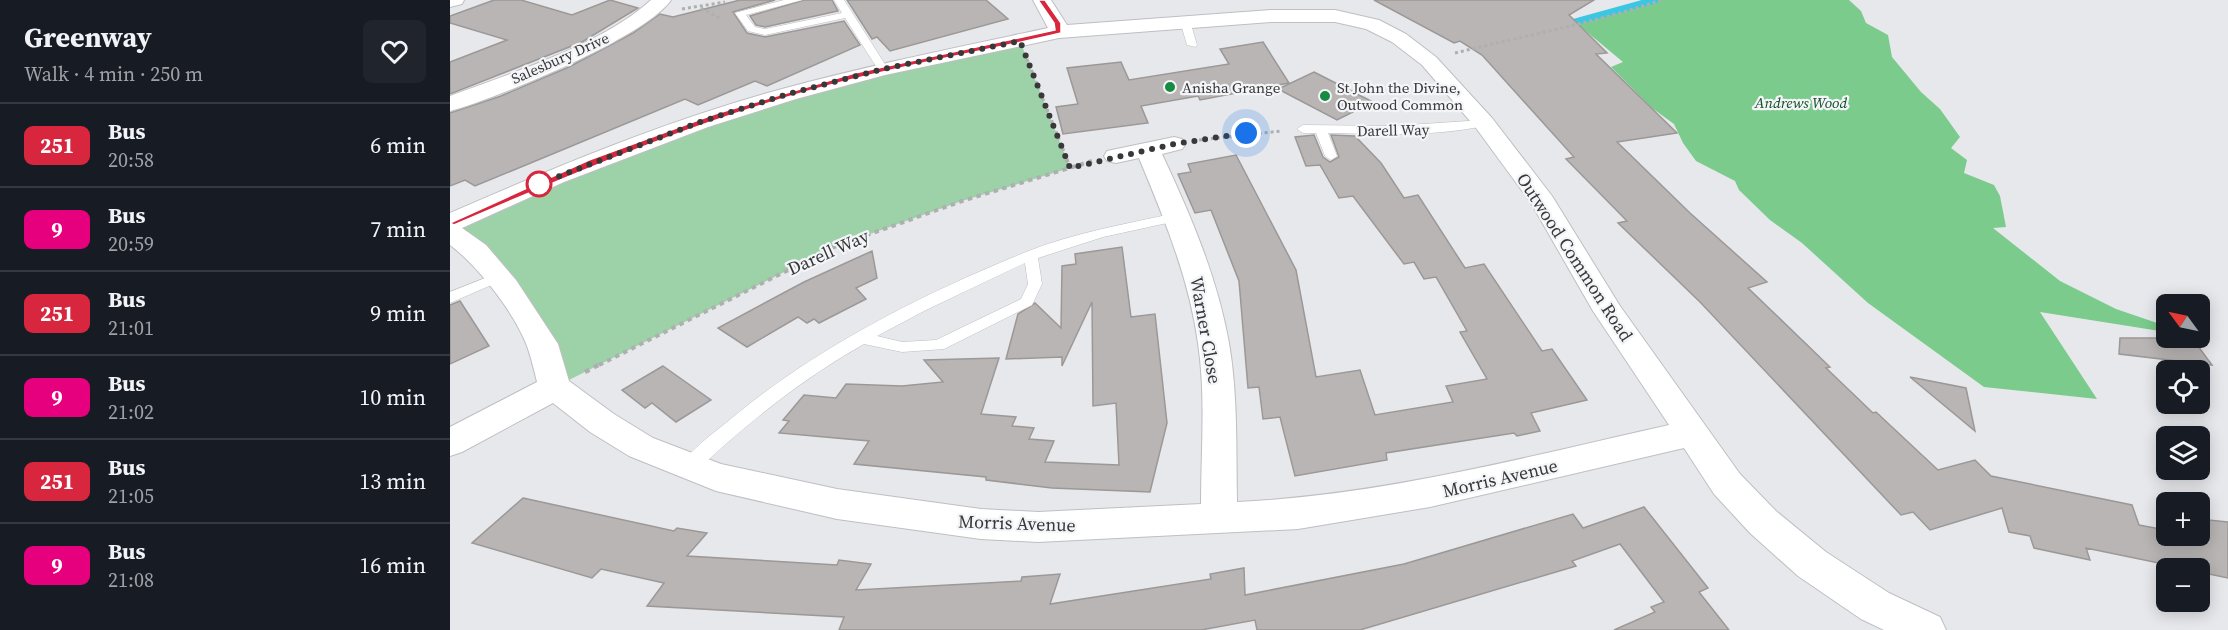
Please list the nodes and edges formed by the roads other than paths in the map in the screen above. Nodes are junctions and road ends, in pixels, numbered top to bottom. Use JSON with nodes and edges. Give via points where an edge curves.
{"nodes":[{"id":1,"x":455,"y":0,"type":"edge"},
{"id":2,"x":797,"y":0,"type":"edge"},
{"id":3,"x":839,"y":0,"type":"edge"},
{"id":4,"x":1042,"y":0,"type":"edge"},
{"id":5,"x":450,"y":1,"type":"edge"},
{"id":6,"x":658,"y":5,"type":"edge"},
{"id":7,"x":1339,"y":8,"type":"edge"},
{"id":8,"x":849,"y":14,"type":"junction"},
{"id":9,"x":1059,"y":32,"type":"junction"},
{"id":10,"x":883,"y":69,"type":"junction"},
{"id":11,"x":450,"y":104,"type":"edge"},
{"id":12,"x":1484,"y":123,"type":"junction"},
{"id":13,"x":1303,"y":129,"type":"road end"},
{"id":14,"x":1321,"y":130,"type":"junction"},
{"id":15,"x":1116,"y":156,"type":"road end"},
{"id":16,"x":1331,"y":156,"type":"dead end"},
{"id":17,"x":1176,"y":218,"type":"junction"},
{"id":18,"x":450,"y":223,"type":"edge"},
{"id":19,"x":450,"y":232,"type":"edge"},
{"id":20,"x":1031,"y":255,"type":"junction"},
{"id":21,"x":498,"y":277,"type":"junction"},
{"id":22,"x":450,"y":298,"type":"edge"},
{"id":23,"x":861,"y":338,"type":"junction"},
{"id":24,"x":555,"y":387,"type":"junction"},
{"id":25,"x":1692,"y":434,"type":"junction"},
{"id":26,"x":450,"y":443,"type":"edge"},
{"id":27,"x":689,"y":467,"type":"junction"},
{"id":28,"x":1219,"y":519,"type":"junction"},
{"id":29,"x":1925,"y":630,"type":"edge"}],
"edges":[{"from":1,"to":5,"type":"street"},
{"from":2,"to":8,"type":"lane","via":[[740,13],[752,29],[765,32]]},
{"from":3,"to":8,"type":"lane"},
{"from":4,"to":9,"type":"street"},
{"from":6,"to":11,"type":"street","name":"Salesbury Drive","via":[[605,38]]},
{"from":7,"to":9,"type":"street","name":"Outwood Common Road","via":[[1271,16],[1189,33]]},
{"from":7,"to":12,"type":"street","name":"Outwood Common Road","via":[[1386,31],[1429,61]]},
{"from":8,"to":10,"type":"lane"},
{"from":9,"to":10,"type":"street","name":"Outwood Common Road"},
{"from":10,"to":18,"type":"street","name":"Outwood Common Road","via":[[700,122],[555,177]]},
{"from":12,"to":14,"type":"lane","name":"Darell Way","via":[[1443,128]]},
{"from":12,"to":25,"type":"street","name":"Outwood Common Road","via":[[1543,202],[1608,311]]},
{"from":13,"to":14,"type":"lane","name":"Darell Way"},
{"from":14,"to":16,"type":"lane"},
{"from":15,"to":17,"type":"street","name":"Warner Close","via":[[1161,147]]},
{"from":17,"to":20,"type":"lane","via":[[1097,235]]},
{"from":17,"to":28,"type":"street","name":"Warner Close","via":[[1194,262],[1217,372]]},
{"from":19,"to":21,"type":"street","via":[[476,251]]},
{"from":20,"to":23,"type":"lane","via":[[896,317]]},
{"from":20,"to":23,"type":"lane","via":[[1035,284],[1027,302],[939,345],[902,347]]},
{"from":21,"to":22,"type":"lane"},
{"from":21,"to":24,"type":"street","via":[[542,344]]},
{"from":23,"to":27,"type":"lane","via":[[746,416]]},
{"from":24,"to":26,"type":"street"},
{"from":24,"to":27,"type":"street","name":"Morris Avenue","via":[[641,447]]},
{"from":25,"to":28,"type":"street","name":"Morris Avenue","via":[[1430,493],[1298,514]]},
{"from":25,"to":29,"type":"street","name":"Outwood Common Road","via":[[1727,484],[1762,522],[1812,564],[1875,606]]},
{"from":27,"to":28,"type":"street","name":"Morris Avenue","via":[[764,489],[837,504],[981,524],[1038,527]]}]}
